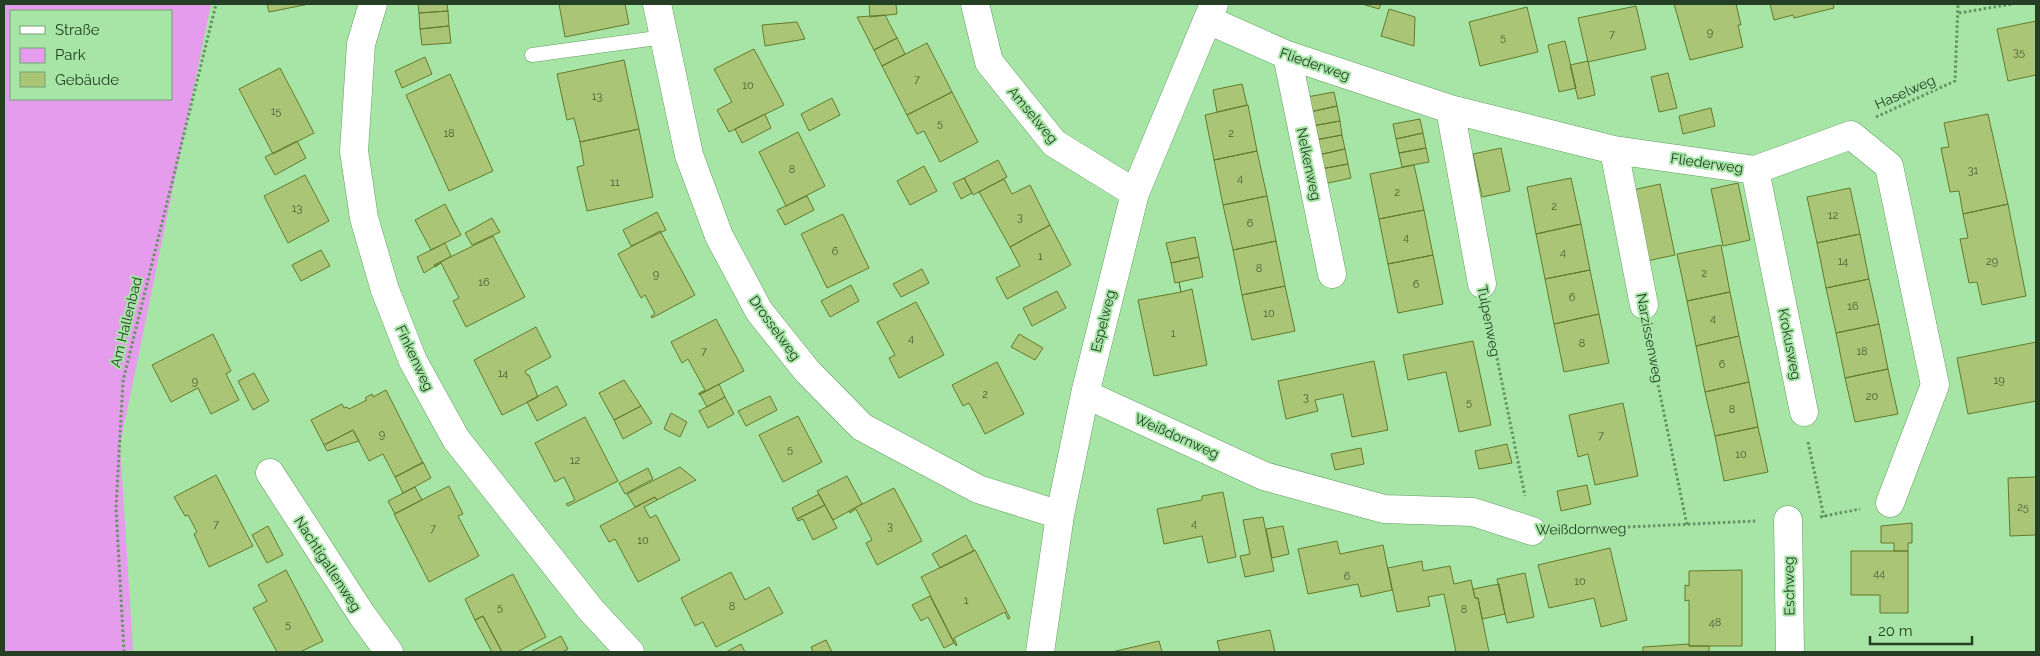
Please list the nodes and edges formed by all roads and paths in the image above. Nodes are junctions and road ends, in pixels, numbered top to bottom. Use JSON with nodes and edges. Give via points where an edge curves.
{"nodes":[{"id":1,"x":216,"y":4,"type":"edge"},
{"id":2,"x":373,"y":4,"type":"edge"},
{"id":3,"x":658,"y":4,"type":"edge"},
{"id":4,"x":975,"y":4,"type":"edge"},
{"id":5,"x":1958,"y":4,"type":"edge"},
{"id":6,"x":2012,"y":4,"type":"edge"},
{"id":7,"x":1211,"y":12,"type":"edge"},
{"id":8,"x":1959,"y":14,"type":"junction"},
{"id":9,"x":664,"y":37,"type":"junction"},
{"id":10,"x":532,"y":55,"type":"dead end"},
{"id":11,"x":1287,"y":55,"type":"junction"},
{"id":12,"x":1450,"y":109,"type":"junction"},
{"id":13,"x":1851,"y":135,"type":"junction"},
{"id":14,"x":1614,"y":150,"type":"junction"},
{"id":15,"x":1755,"y":170,"type":"junction"},
{"id":16,"x":1135,"y":192,"type":"junction"},
{"id":17,"x":1332,"y":274,"type":"dead end"},
{"id":18,"x":1482,"y":284,"type":"joint"},
{"id":19,"x":1644,"y":305,"type":"joint"},
{"id":20,"x":1086,"y":394,"type":"junction"},
{"id":21,"x":1804,"y":412,"type":"joint"},
{"id":22,"x":270,"y":474,"type":"dead end"},
{"id":23,"x":1890,"y":503,"type":"joint"},
{"id":24,"x":1060,"y":515,"type":"junction"},
{"id":25,"x":1824,"y":517,"type":"junction"},
{"id":26,"x":1788,"y":520,"type":"junction"},
{"id":27,"x":1687,"y":525,"type":"junction"},
{"id":28,"x":1532,"y":531,"type":"junction"},
{"id":29,"x":124,"y":652,"type":"edge"},
{"id":30,"x":389,"y":652,"type":"edge"},
{"id":31,"x":630,"y":652,"type":"edge"},
{"id":32,"x":1040,"y":652,"type":"edge"},
{"id":33,"x":1790,"y":652,"type":"edge"}],
"edges":[{"from":1,"to":29,"type":"path","name":"Am Hallenbad","via":[[123,381],[116,508]]},
{"from":2,"to":31,"type":"street","name":"Finkenweg","via":[[361,44],[354,151],[364,218],[384,290],[414,362],[456,439],[591,610]]},
{"from":3,"to":9,"type":"street","name":"Drosselweg"},
{"from":4,"to":16,"type":"street","name":"Amselweg","via":[[989,62],[1054,144]]},
{"from":5,"to":8,"type":"path","name":"Haselweg"},
{"from":6,"to":8,"type":"path"},
{"from":7,"to":11,"type":"street","name":"Fliederweg"},
{"from":7,"to":16,"type":"street","name":"Espelweg"},
{"from":8,"to":13,"type":"path","name":"Haselweg","via":[[1955,82],[1881,113]]},
{"from":9,"to":10,"type":"lane"},
{"from":9,"to":24,"type":"street","name":"Drosselweg","via":[[689,155],[719,236],[759,311],[807,371],[862,427],[978,489]]},
{"from":11,"to":12,"type":"street","name":"Fliederweg"},
{"from":11,"to":17,"type":"street","name":"Nelkenweg"},
{"from":12,"to":14,"type":"street","name":"Fliederweg"},
{"from":12,"to":18,"type":"street","name":"Tulpenweg"},
{"from":13,"to":15,"type":"street","name":"Fliederweg"},
{"from":13,"to":23,"type":"street","via":[[1889,166],[1935,385]]},
{"from":14,"to":15,"type":"street","name":"Fliederweg"},
{"from":14,"to":19,"type":"street","name":"Narzissenweg"},
{"from":15,"to":21,"type":"street","name":"Krokusweg"},
{"from":16,"to":20,"type":"street","name":"Espelweg"},
{"from":18,"to":28,"type":"path","name":"Tulpenweg"},
{"from":19,"to":27,"type":"path","name":"Narzissenweg"},
{"from":20,"to":24,"type":"street","name":"Espelweg"},
{"from":20,"to":28,"type":"street","name":"Weißdornweg","via":[[1264,476],[1384,509],[1473,512]]},
{"from":21,"to":25,"type":"path"},
{"from":22,"to":30,"type":"street","name":"Nachtigallenweg"},
{"from":23,"to":25,"type":"path","name":"Weißdornweg"},
{"from":24,"to":32,"type":"street","name":"Espelweg"},
{"from":25,"to":26,"type":"path","name":"Weißdornweg"},
{"from":26,"to":27,"type":"path","name":"Weißdornweg"},
{"from":26,"to":33,"type":"street","name":"Eschweg"},
{"from":27,"to":28,"type":"path","name":"Weißdornweg"}]}
